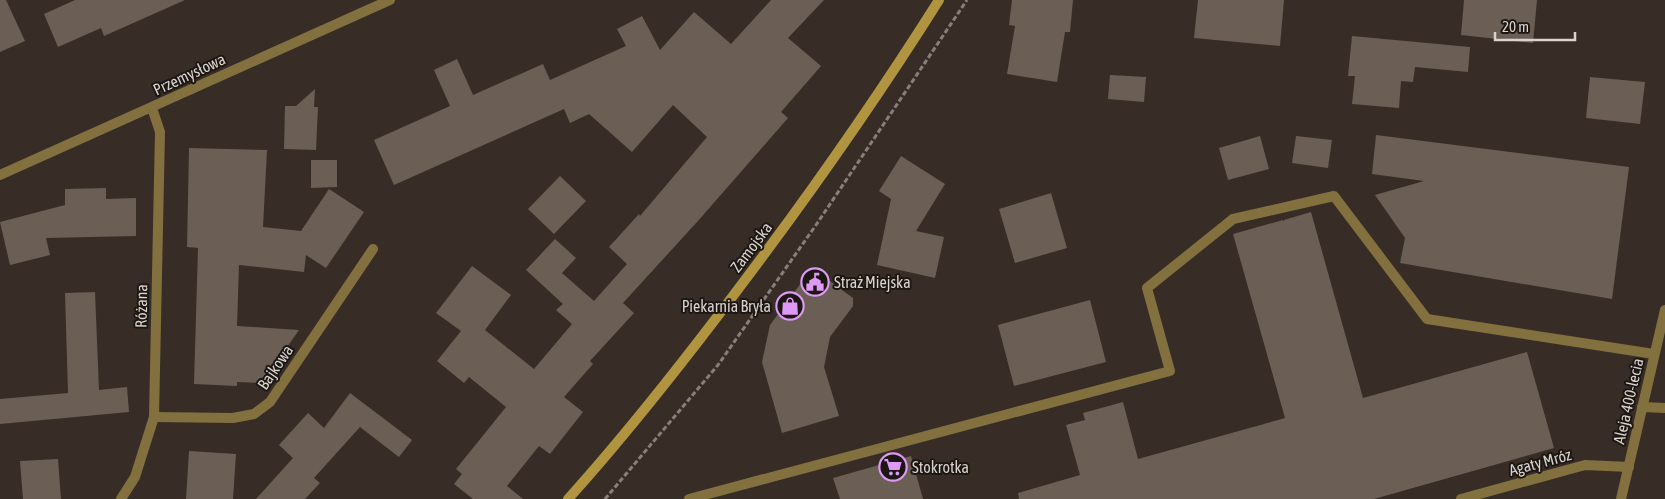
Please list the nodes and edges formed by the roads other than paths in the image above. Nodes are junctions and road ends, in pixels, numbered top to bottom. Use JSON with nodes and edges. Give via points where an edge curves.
{"nodes":[{"id":1,"x":390,"y":0,"type":"edge"},
{"id":2,"x":939,"y":0,"type":"edge"},
{"id":3,"x":152,"y":108,"type":"junction"},
{"id":4,"x":0,"y":175,"type":"edge"},
{"id":5,"x":373,"y":249,"type":"dead end"},
{"id":6,"x":1665,"y":310,"type":"edge"},
{"id":7,"x":1654,"y":354,"type":"junction"},
{"id":8,"x":1642,"y":407,"type":"junction"},
{"id":9,"x":1665,"y":408,"type":"edge"},
{"id":10,"x":154,"y":417,"type":"junction"},
{"id":11,"x":1629,"y":467,"type":"junction"},
{"id":12,"x":121,"y":499,"type":"edge"},
{"id":13,"x":568,"y":499,"type":"edge"},
{"id":14,"x":689,"y":499,"type":"edge"},
{"id":15,"x":1461,"y":499,"type":"edge"},
{"id":16,"x":1621,"y":499,"type":"edge"}],
"edges":[{"from":1,"to":3,"type":"street","name":"Przemysłowa"},
{"from":2,"to":13,"type":"street","name":"Zamojska","via":[[857,125],[704,335]]},
{"from":3,"to":4,"type":"street","name":"Przemysłowa"},
{"from":3,"to":10,"type":"street","name":"Różana","via":[[160,132]]},
{"from":5,"to":10,"type":"street","name":"Bajkowa","via":[[270,402],[254,414],[233,418]]},
{"from":6,"to":7,"type":"street","name":"Aleja 400-lecia"},
{"from":7,"to":8,"type":"street","name":"Aleja 400-lecia"},
{"from":7,"to":14,"type":"street","via":[[1427,319],[1334,196],[1233,219],[1147,288],[1170,371]]},
{"from":8,"to":9,"type":"street"},
{"from":8,"to":11,"type":"street","name":"Aleja 400-lecia"},
{"from":10,"to":12,"type":"street","name":"Różana","via":[[135,477]]},
{"from":11,"to":15,"type":"street","name":"Agaty Mróz","via":[[1585,465]]},
{"from":11,"to":16,"type":"street","name":"Aleja 400-lecia"}]}
